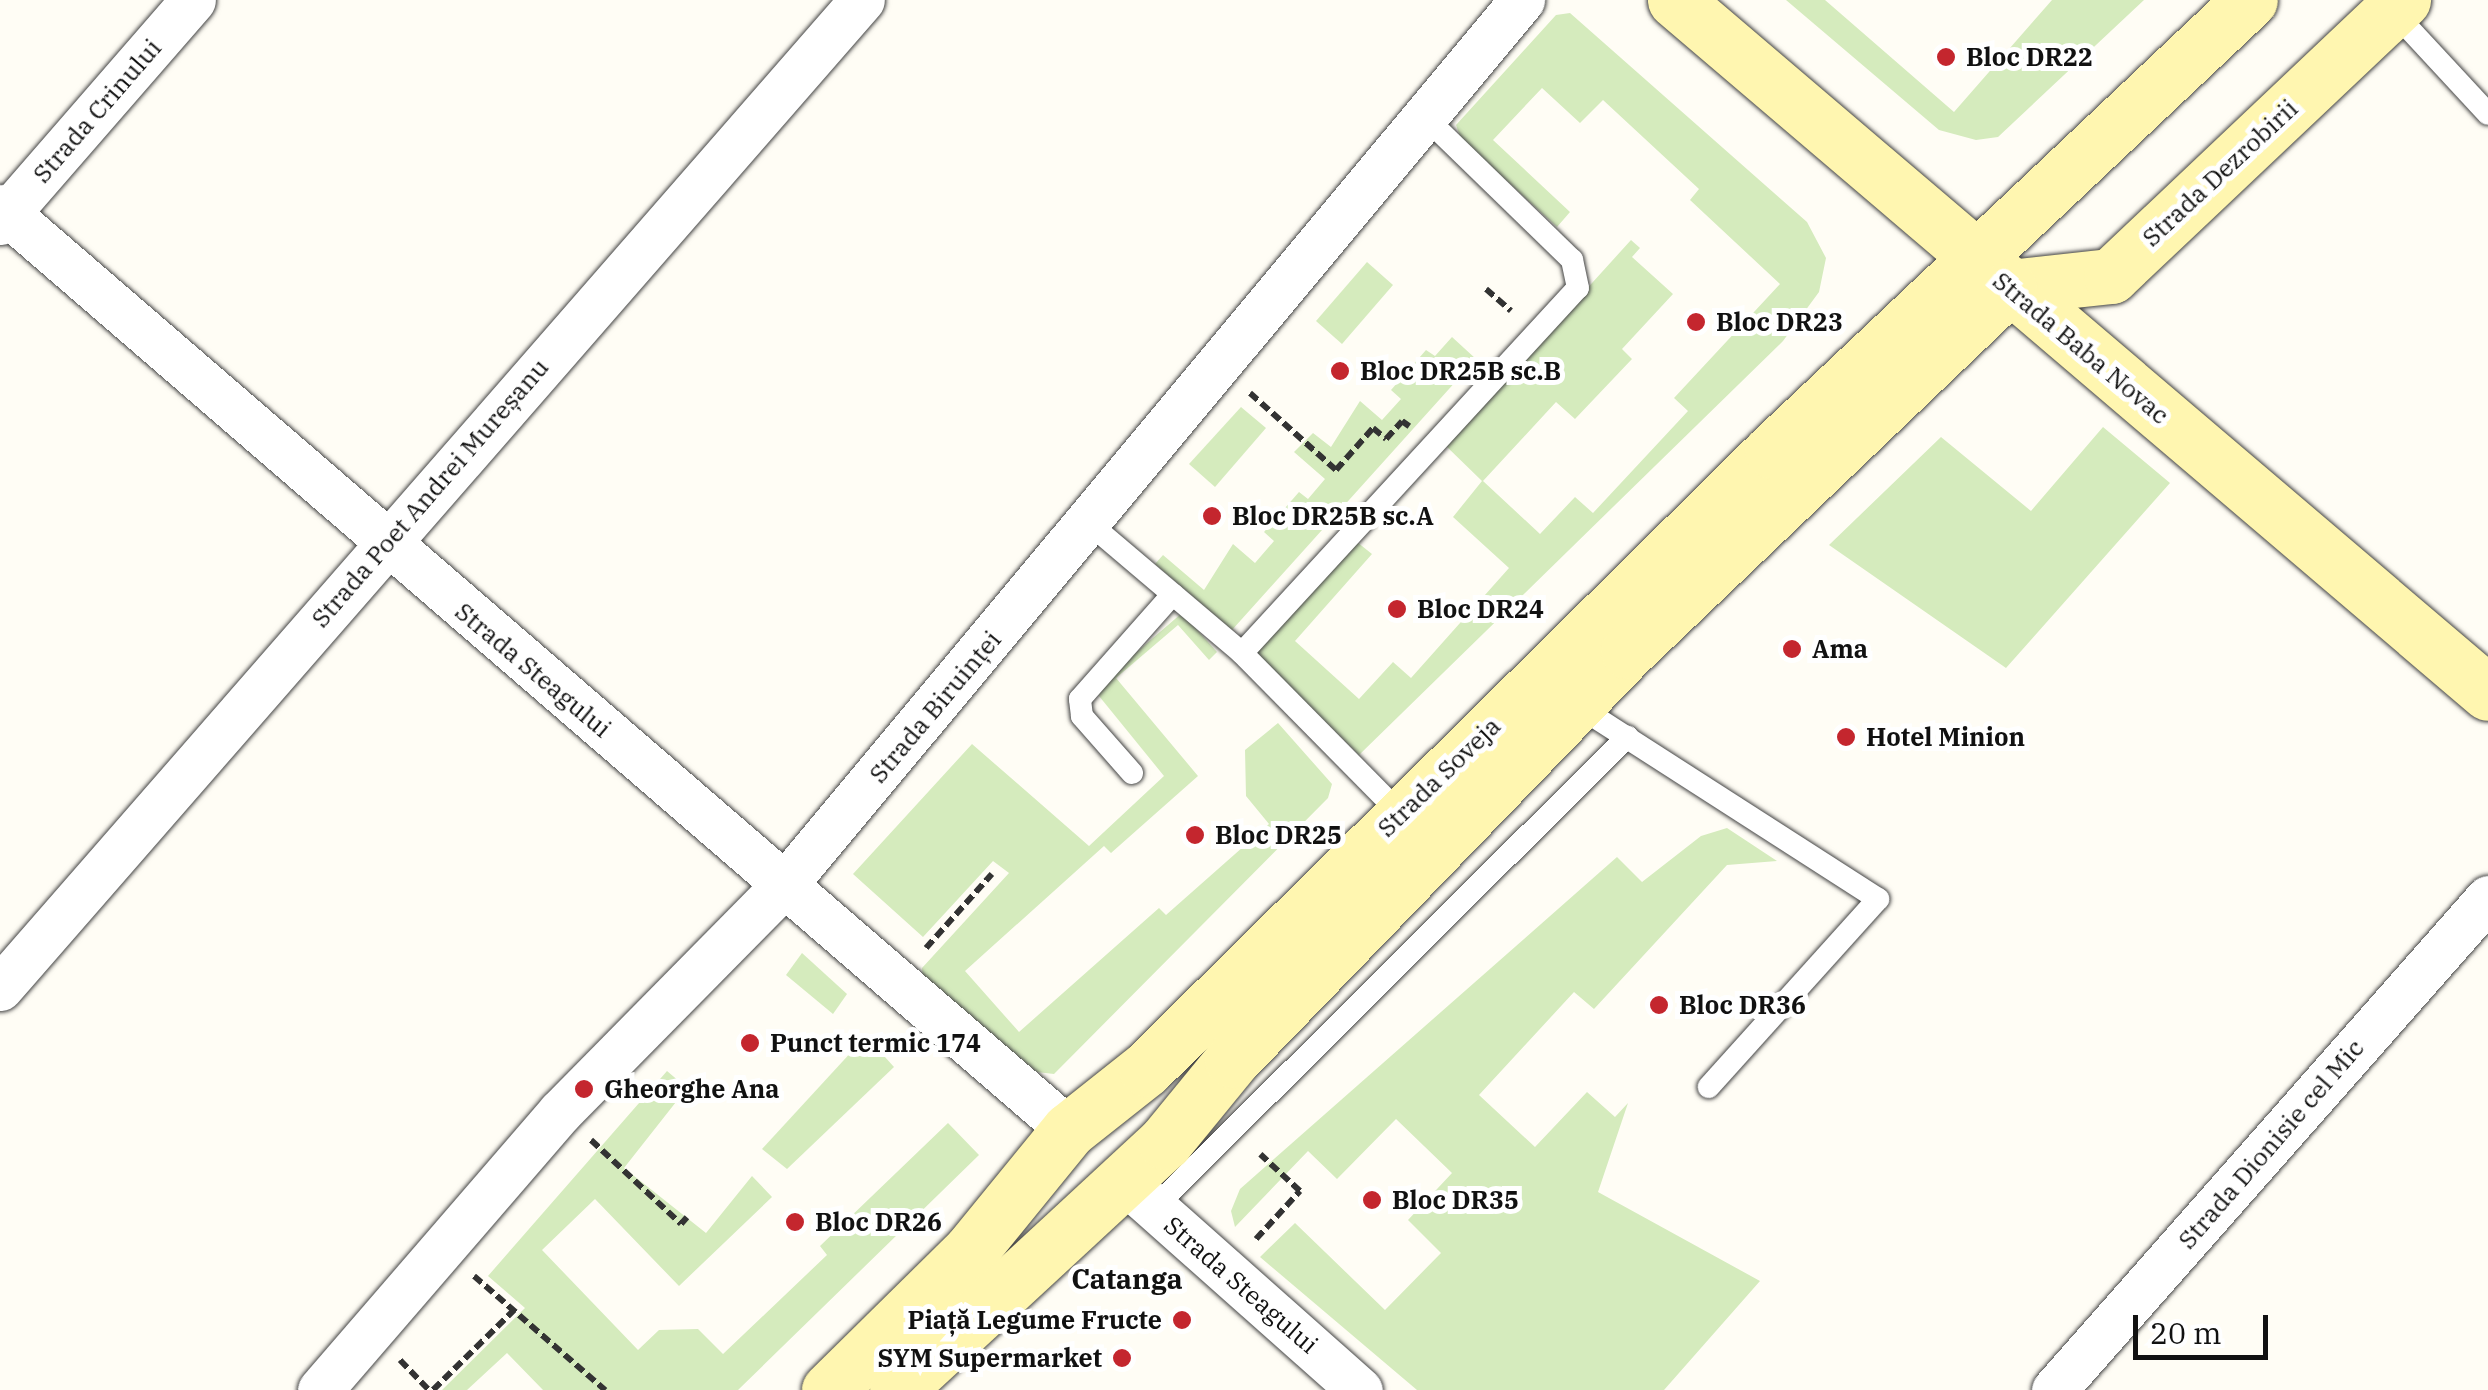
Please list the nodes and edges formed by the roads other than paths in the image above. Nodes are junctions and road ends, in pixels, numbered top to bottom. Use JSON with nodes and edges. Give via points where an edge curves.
{"nodes":[{"id":1,"x":193,"y":0,"type":"edge"},
{"id":2,"x":862,"y":0,"type":"edge"},
{"id":3,"x":1522,"y":0,"type":"edge"},
{"id":4,"x":1675,"y":0,"type":"edge"},
{"id":5,"x":2250,"y":0,"type":"edge"},
{"id":6,"x":2394,"y":4,"type":"edge"},
{"id":7,"x":1423,"y":114,"type":"junction"},
{"id":8,"x":2488,"y":114,"type":"edge"},
{"id":9,"x":2,"y":214,"type":"edge"},
{"id":10,"x":1993,"y":273,"type":"junction"},
{"id":11,"x":1090,"y":524,"type":"junction"},
{"id":12,"x":385,"y":544,"type":"junction"},
{"id":13,"x":1173,"y":594,"type":"junction"},
{"id":14,"x":1242,"y":653,"type":"junction"},
{"id":15,"x":2488,"y":693,"type":"edge"},
{"id":16,"x":1576,"y":705,"type":"junction"},
{"id":17,"x":1627,"y":737,"type":"junction"},
{"id":18,"x":1132,"y":773,"type":"dead end"},
{"id":19,"x":1401,"y":814,"type":"junction"},
{"id":20,"x":785,"y":884,"type":"junction"},
{"id":21,"x":2488,"y":898,"type":"edge"},
{"id":22,"x":0,"y":988,"type":"edge"},
{"id":23,"x":1709,"y":1086,"type":"dead end"},
{"id":24,"x":1069,"y":1130,"type":"junction"},
{"id":25,"x":1138,"y":1194,"type":"junction"},
{"id":26,"x":320,"y":1390,"type":"edge"},
{"id":27,"x":830,"y":1390,"type":"edge"},
{"id":28,"x":897,"y":1390,"type":"edge"},
{"id":29,"x":1360,"y":1390,"type":"edge"},
{"id":30,"x":2054,"y":1390,"type":"edge"}],
"edges":[{"from":1,"to":9,"type":"street","name":"Strada Crinului"},
{"from":2,"to":12,"type":"street","name":"Strada Poet Andrei Mureșanu"},
{"from":3,"to":7,"type":"street","name":"Strada Biruinței"},
{"from":4,"to":10,"type":"main road","name":"Strada Baba Novac"},
{"from":5,"to":10,"type":"main road"},
{"from":6,"to":8,"type":"lane"},
{"from":6,"to":10,"type":"main road","name":"Strada Dezrobirii","via":[[2111,276]]},
{"from":7,"to":11,"type":"street","name":"Strada Biruinței"},
{"from":7,"to":14,"type":"lane","via":[[1572,260],[1578,288]]},
{"from":9,"to":12,"type":"street","name":"Strada Steagului"},
{"from":10,"to":15,"type":"main road","name":"Strada Baba Novac"},
{"from":10,"to":16,"type":"main road","name":"Strada Soveja"},
{"from":10,"to":19,"type":"main road","name":"Strada Soveja"},
{"from":11,"to":13,"type":"lane"},
{"from":11,"to":20,"type":"street","name":"Strada Biruinței"},
{"from":12,"to":20,"type":"street","name":"Strada Steagului"},
{"from":12,"to":22,"type":"street","name":"Strada Poet Andrei Mureșanu"},
{"from":13,"to":14,"type":"lane"},
{"from":13,"to":18,"type":"lane","via":[[1080,699],[1082,716]]},
{"from":14,"to":19,"type":"lane"},
{"from":16,"to":17,"type":"lane"},
{"from":16,"to":25,"type":"main road","name":"Strada Soveja"},
{"from":17,"to":23,"type":"lane","via":[[1878,899]]},
{"from":17,"to":25,"type":"lane"},
{"from":19,"to":24,"type":"main road","name":"Strada Soveja","via":[[1146,1068]]},
{"from":20,"to":24,"type":"street","name":"Strada Steagului"},
{"from":20,"to":26,"type":"street","name":"Strada Biruinței","via":[[560,1112]]},
{"from":21,"to":30,"type":"street","name":"Strada Dionisie cel Mic"},
{"from":24,"to":27,"type":"main road","name":"Strada Soveja","via":[[971,1250]]},
{"from":25,"to":28,"type":"main road","name":"Strada Soveja"},
{"from":25,"to":29,"type":"street","name":"Strada Steagului"}]}
